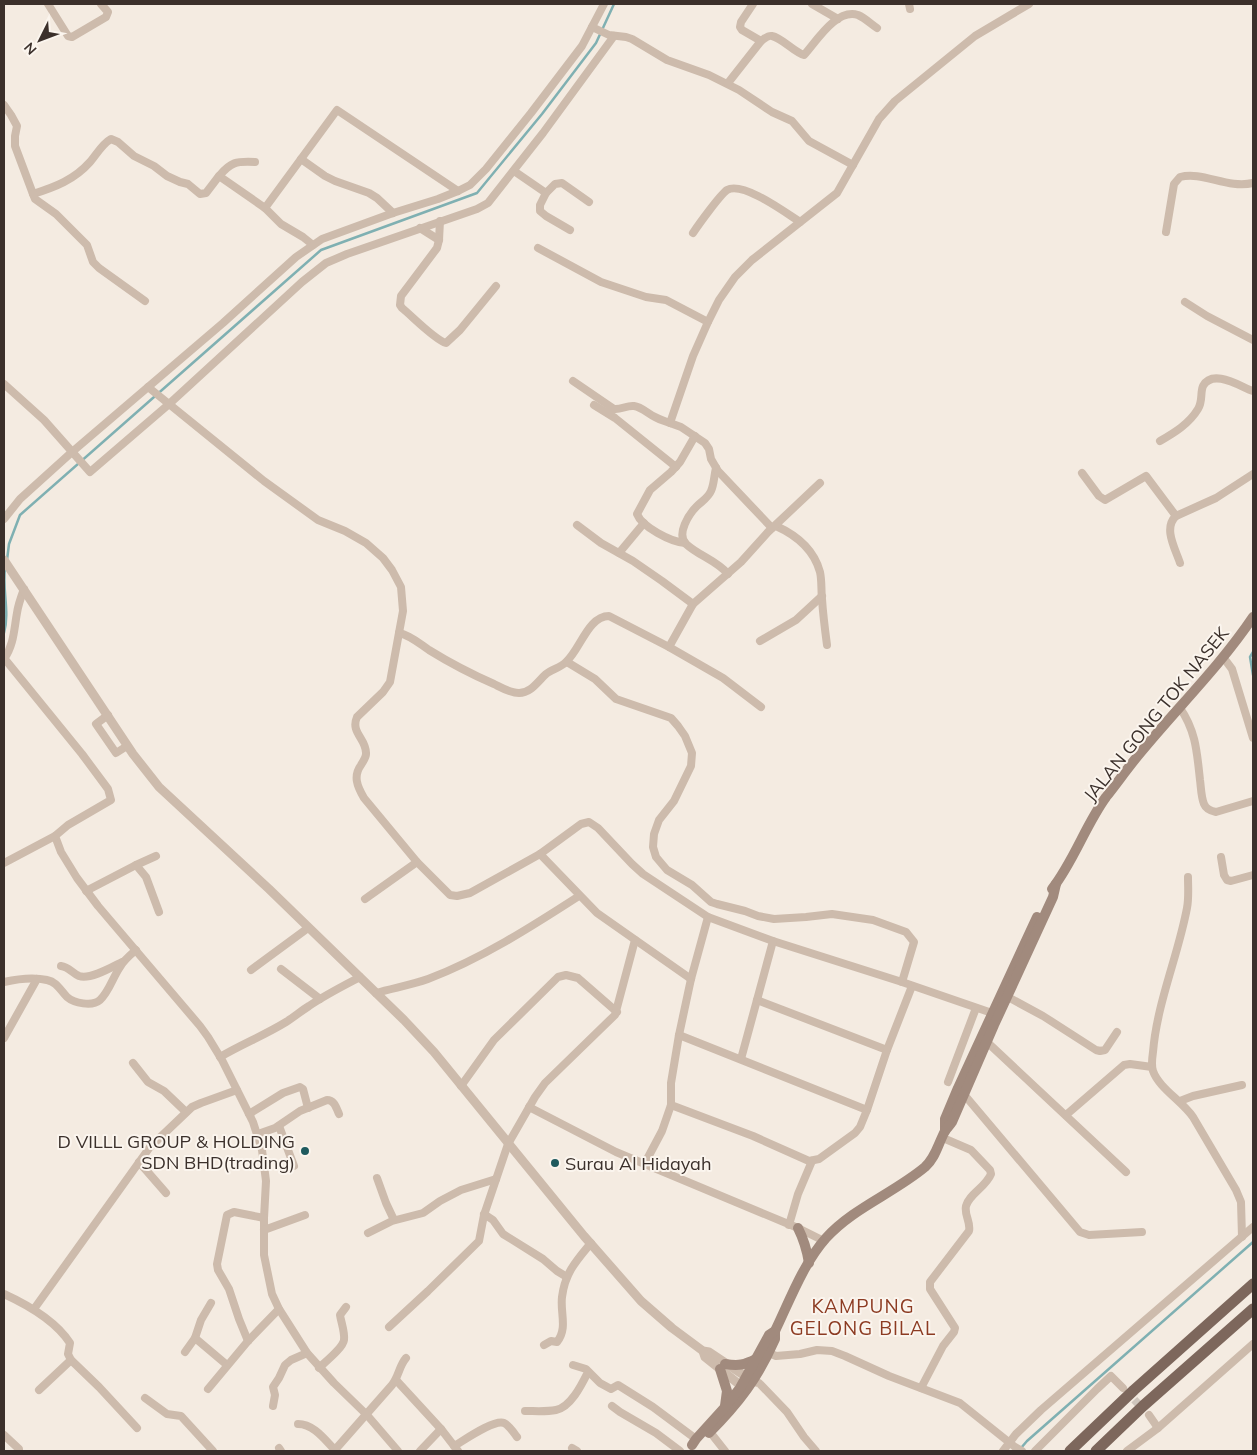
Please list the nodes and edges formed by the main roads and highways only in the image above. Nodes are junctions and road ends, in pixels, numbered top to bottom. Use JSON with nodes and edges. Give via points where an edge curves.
{"nodes":[{"id":1,"x":1253,"y":617,"type":"edge"},
{"id":2,"x":1056,"y":884,"type":"junction"},
{"id":3,"x":1006,"y":1002,"type":"junction"},
{"id":4,"x":992,"y":1013,"type":"junction"},
{"id":5,"x":994,"y":1025,"type":"junction"},
{"id":6,"x":957,"y":1088,"type":"junction"},
{"id":7,"x":793,"y":1226,"type":"road end"},
{"id":8,"x":809,"y":1264,"type":"junction"},
{"id":9,"x":1253,"y":1284,"type":"edge"},
{"id":10,"x":1253,"y":1309,"type":"edge"},
{"id":11,"x":774,"y":1331,"type":"junction"},
{"id":12,"x":756,"y":1359,"type":"junction"},
{"id":13,"x":747,"y":1384,"type":"junction"},
{"id":14,"x":725,"y":1407,"type":"junction"},
{"id":15,"x":691,"y":1445,"type":"edge"},
{"id":16,"x":1070,"y":1451,"type":"edge"},
{"id":17,"x":1096,"y":1451,"type":"edge"}],
"edges":[{"from":1,"to":2,"type":"main road","name":"JALAN GONG TOK NASEK","via":[[1104,800]]},
{"from":2,"to":3,"type":"main road","name":"JALAN GONG TOK NASEK"},
{"from":2,"to":4,"type":"main road","name":"JALAN GONG TOK NASEK","via":[[1048,894]]},
{"from":3,"to":4,"type":"main road"},
{"from":3,"to":5,"type":"main road","name":"JALAN GONG TOK NASEK"},
{"from":4,"to":5,"type":"main road"},
{"from":4,"to":6,"type":"main road","name":"JALAN GONG TOK NASEK"},
{"from":5,"to":6,"type":"main road","name":"JALAN GONG TOK NASEK","via":[[987,1042]]},
{"from":6,"to":8,"type":"main road","name":"JALAN GONG TOK NASEK","via":[[945,1119],[944,1134],[934,1156],[924,1168],[835,1230]]},
{"from":7,"to":8,"type":"main road","via":[[807,1248]]},
{"from":8,"to":11,"type":"main road","name":"JALAN GONG TOK NASEK"},
{"from":9,"to":16,"type":"main road"},
{"from":10,"to":17,"type":"main road"},
{"from":11,"to":12,"type":"main road","name":"JALAN GONG TOK NASEK"},
{"from":11,"to":13,"type":"main road","name":"JALAN GONG TOK NASEK","via":[[775,1339],[769,1352]]},
{"from":12,"to":13,"type":"main road","name":"JALAN GONG TOK NASEK"},
{"from":12,"to":14,"type":"main road","via":[[744,1365],[722,1366],[727,1391]]},
{"from":13,"to":14,"type":"main road","name":"JALAN GONG TOK NASEK"},
{"from":13,"to":15,"type":"main road","name":"JALAN GONG TOK NASEK","via":[[732,1410],[699,1442]]},
{"from":14,"to":15,"type":"main road","name":"JALAN GONG TOK NASEK"}]}
